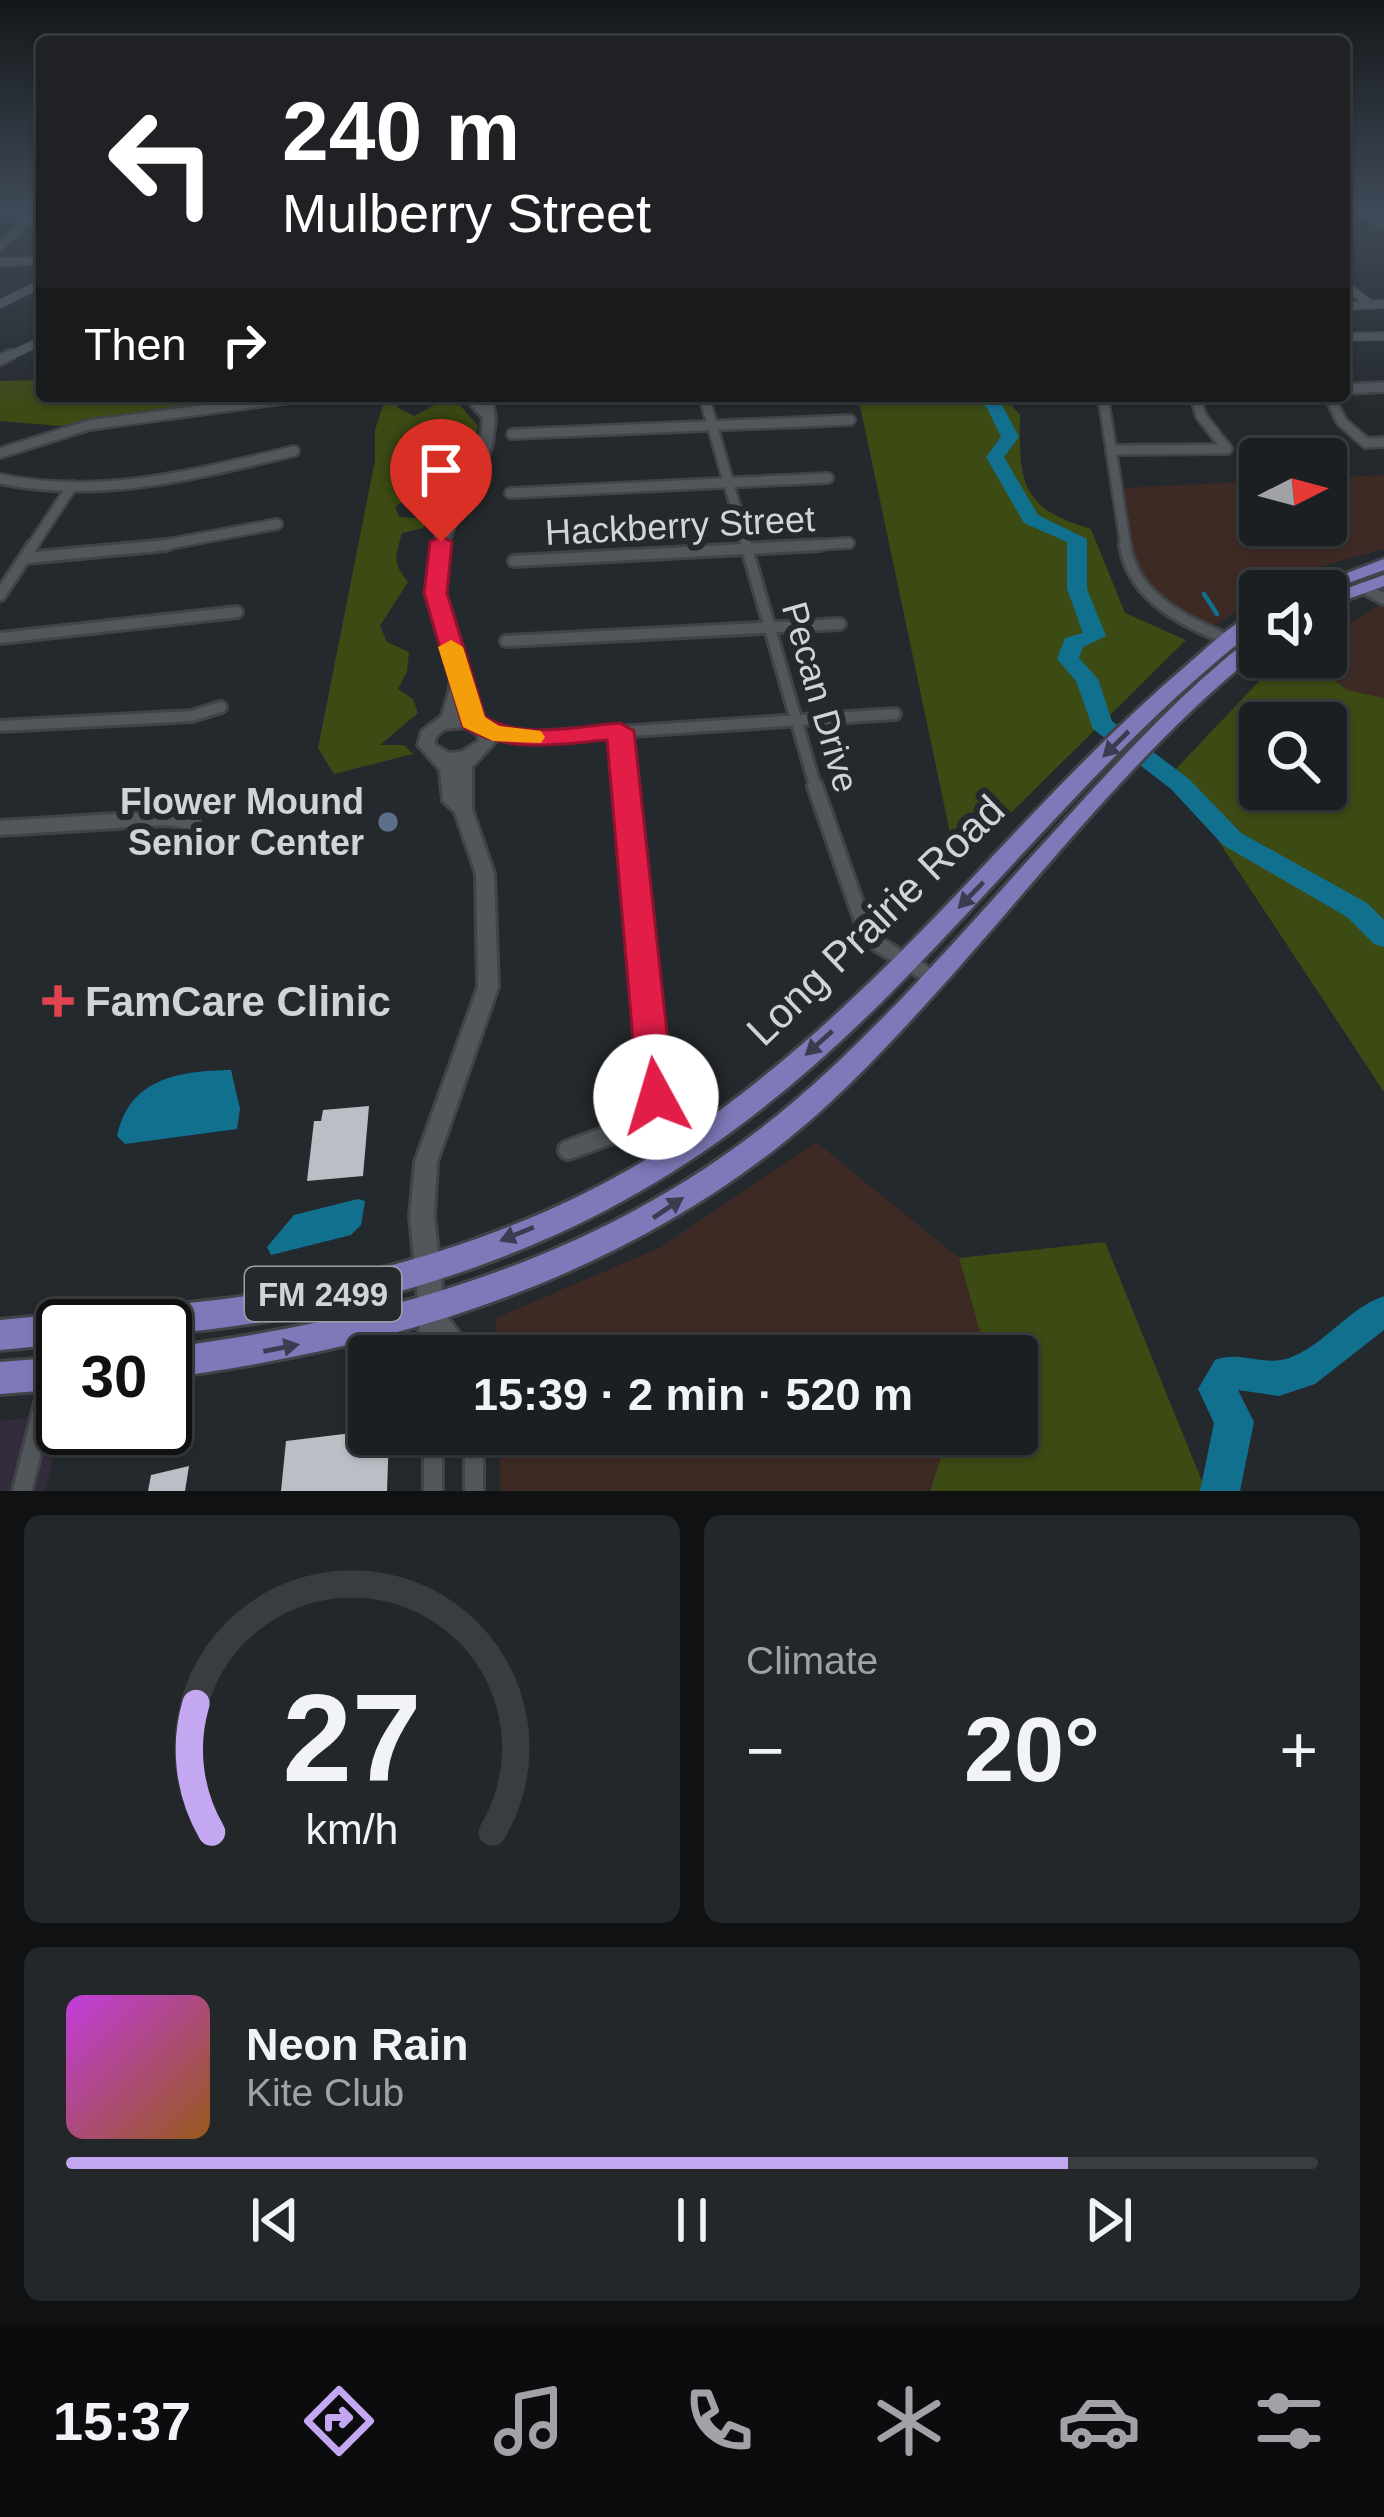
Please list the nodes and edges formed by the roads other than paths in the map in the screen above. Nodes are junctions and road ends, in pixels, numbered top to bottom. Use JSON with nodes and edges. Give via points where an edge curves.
{"nodes":[{"id":1,"x":36,"y":286,"type":"edge"},
{"id":2,"x":1350,"y":289,"type":"edge"},
{"id":3,"x":0,"y":304,"type":"edge"},
{"id":4,"x":1384,"y":304,"type":"edge"},
{"id":5,"x":1371,"y":305,"type":"junction"},
{"id":6,"x":1350,"y":306,"type":"edge"},
{"id":7,"x":1384,"y":336,"type":"edge"},
{"id":8,"x":1350,"y":337,"type":"edge"},
{"id":9,"x":36,"y":344,"type":"edge"},
{"id":10,"x":15,"y":353,"type":"junction"},
{"id":11,"x":36,"y":355,"type":"edge"},
{"id":12,"x":0,"y":359,"type":"edge"},
{"id":13,"x":1384,"y":387,"type":"edge"},
{"id":14,"x":1350,"y":389,"type":"edge"},
{"id":15,"x":259,"y":402,"type":"edge"},
{"id":16,"x":474,"y":402,"type":"edge"},
{"id":17,"x":488,"y":402,"type":"edge"},
{"id":18,"x":706,"y":402,"type":"edge"},
{"id":19,"x":1104,"y":402,"type":"edge"},
{"id":20,"x":1197,"y":402,"type":"edge"},
{"id":21,"x":1332,"y":402,"type":"edge"},
{"id":22,"x":485,"y":415,"type":"junction"},
{"id":23,"x":850,"y":419,"type":"dead end"},
{"id":24,"x":712,"y":425,"type":"junction"},
{"id":25,"x":512,"y":434,"type":"dead end"},
{"id":26,"x":1384,"y":442,"type":"edge"},
{"id":27,"x":1111,"y":450,"type":"junction"},
{"id":28,"x":294,"y":451,"type":"dead end"},
{"id":29,"x":0,"y":453,"type":"edge"},
{"id":30,"x":828,"y":478,"type":"dead end"},
{"id":31,"x":0,"y":479,"type":"edge"},
{"id":32,"x":730,"y":482,"type":"junction"},
{"id":33,"x":72,"y":485,"type":"junction"},
{"id":34,"x":510,"y":493,"type":"dead end"},
{"id":35,"x":277,"y":524,"type":"dead end"},
{"id":36,"x":848,"y":543,"type":"dead end"},
{"id":37,"x":749,"y":548,"type":"junction"},
{"id":38,"x":26,"y":558,"type":"junction"},
{"id":39,"x":514,"y":561,"type":"dead end"},
{"id":40,"x":1384,"y":565,"type":"edge"},
{"id":41,"x":1347,"y":578,"type":"edge"},
{"id":42,"x":1384,"y":580,"type":"edge"},
{"id":43,"x":1362,"y":586,"type":"junction"},
{"id":44,"x":1347,"y":593,"type":"edge"},
{"id":45,"x":0,"y":595,"type":"edge"},
{"id":46,"x":1384,"y":598,"type":"edge"},
{"id":47,"x":237,"y":612,"type":"dead end"},
{"id":48,"x":840,"y":624,"type":"dead end"},
{"id":49,"x":770,"y":627,"type":"junction"},
{"id":50,"x":1239,"y":633,"type":"edge"},
{"id":51,"x":0,"y":638,"type":"edge"},
{"id":52,"x":1229,"y":640,"type":"junction"},
{"id":53,"x":506,"y":641,"type":"dead end"},
{"id":54,"x":1239,"y":642,"type":"edge"},
{"id":55,"x":1239,"y":660,"type":"edge"},
{"id":56,"x":459,"y":678,"type":"junction"},
{"id":57,"x":220,"y":707,"type":"dead end"},
{"id":58,"x":895,"y":714,"type":"dead end"},
{"id":59,"x":796,"y":720,"type":"junction"},
{"id":60,"x":441,"y":725,"type":"junction"},
{"id":61,"x":0,"y":726,"type":"edge"},
{"id":62,"x":480,"y":727,"type":"junction"},
{"id":63,"x":620,"y":731,"type":"junction"},
{"id":64,"x":522,"y":738,"type":"junction"},
{"id":65,"x":477,"y":752,"type":"junction"},
{"id":66,"x":434,"y":754,"type":"junction"},
{"id":67,"x":464,"y":808,"type":"junction"},
{"id":68,"x":192,"y":821,"type":"dead end"},
{"id":69,"x":0,"y":828,"type":"edge"},
{"id":70,"x":919,"y":971,"type":"junction"},
{"id":71,"x":568,"y":1150,"type":"dead end"},
{"id":72,"x":426,"y":1266,"type":"junction"},
{"id":73,"x":432,"y":1311,"type":"junction"},
{"id":74,"x":192,"y":1315,"type":"edge"},
{"id":75,"x":36,"y":1332,"type":"edge"},
{"id":76,"x":0,"y":1335,"type":"edge"},
{"id":77,"x":428,"y":1335,"type":"edge"},
{"id":78,"x":450,"y":1335,"type":"edge"},
{"id":79,"x":192,"y":1359,"type":"edge"},
{"id":80,"x":36,"y":1375,"type":"edge"},
{"id":81,"x":0,"y":1378,"type":"edge"},
{"id":82,"x":36,"y":1444,"type":"edge"},
{"id":83,"x":433,"y":1455,"type":"edge"},
{"id":84,"x":474,"y":1455,"type":"edge"},
{"id":85,"x":22,"y":1491,"type":"edge"},
{"id":86,"x":433,"y":1491,"type":"edge"},
{"id":87,"x":474,"y":1491,"type":"edge"}],
"edges":[{"from":1,"to":3,"type":"street"},
{"from":2,"to":5,"type":"street"},
{"from":4,"to":5,"type":"street"},
{"from":5,"to":6,"type":"street"},
{"from":7,"to":8,"type":"street"},
{"from":9,"to":10,"type":"street"},
{"from":10,"to":11,"type":"street"},
{"from":10,"to":12,"type":"street"},
{"from":13,"to":14,"type":"street"},
{"from":15,"to":29,"type":"street","via":[[115,421]]},
{"from":16,"to":22,"type":"street"},
{"from":17,"to":22,"type":"street"},
{"from":18,"to":24,"type":"street","name":"Pecan Drive"},
{"from":19,"to":27,"type":"street"},
{"from":20,"to":27,"type":"street","via":[[1227,449]]},
{"from":21,"to":26,"type":"street","via":[[1366,443]]},
{"from":22,"to":56,"type":"street","via":[[489,444],[436,564]]},
{"from":23,"to":24,"type":"street"},
{"from":24,"to":25,"type":"street"},
{"from":24,"to":32,"type":"street","name":"Pecan Drive"},
{"from":27,"to":52,"type":"street","via":[[1129,571],[1162,606]]},
{"from":28,"to":33,"type":"street","via":[[157,481]]},
{"from":30,"to":32,"type":"street"},
{"from":31,"to":33,"type":"street"},
{"from":32,"to":34,"type":"street"},
{"from":32,"to":37,"type":"street","name":"Pecan Drive"},
{"from":33,"to":38,"type":"street"},
{"from":35,"to":38,"type":"street","via":[[154,547]]},
{"from":36,"to":37,"type":"street","name":"Hackberry Street"},
{"from":37,"to":39,"type":"street","name":"Hackberry Street"},
{"from":37,"to":49,"type":"street","name":"Pecan Drive"},
{"from":38,"to":45,"type":"street"},
{"from":40,"to":41,"type":"main road"},
{"from":42,"to":43,"type":"main road"},
{"from":43,"to":44,"type":"main road"},
{"from":43,"to":46,"type":"street"},
{"from":47,"to":51,"type":"street"},
{"from":48,"to":49,"type":"street"},
{"from":49,"to":53,"type":"street"},
{"from":49,"to":59,"type":"street","name":"Pecan Drive"},
{"from":50,"to":52,"type":"main road","name":"Long Prairie Road","number":"FM 2499"},
{"from":52,"to":54,"type":"street"},
{"from":52,"to":70,"type":"main road","name":"Long Prairie Road","number":"FM 2499","one_way":true,"via":[[1171,687],[1061,801]]},
{"from":55,"to":70,"type":"main road","name":"Long Prairie Road","number":"FM 2499"},
{"from":56,"to":60,"type":"street"},
{"from":56,"to":62,"type":"street"},
{"from":57,"to":61,"type":"street","via":[[192,716]]},
{"from":58,"to":59,"type":"street"},
{"from":59,"to":63,"type":"street"},
{"from":59,"to":70,"type":"street","name":"Pecan Drive","via":[[868,938]]},
{"from":60,"to":62,"type":"street"},
{"from":60,"to":66,"type":"street","via":[[426,740]]},
{"from":62,"to":64,"type":"street"},
{"from":62,"to":65,"type":"street","via":[[488,736]]},
{"from":63,"to":64,"type":"street"},
{"from":63,"to":71,"type":"street","via":[[656,1097],[626,1134]]},
{"from":64,"to":65,"type":"street"},
{"from":65,"to":66,"type":"street"},
{"from":65,"to":67,"type":"street","via":[[464,767]]},
{"from":66,"to":67,"type":"street","via":[[448,769],[452,801]]},
{"from":67,"to":72,"type":"street","via":[[485,874],[488,987],[429,1150]]},
{"from":68,"to":69,"type":"street"},
{"from":70,"to":72,"type":"main road","name":"Long Prairie Road","number":"FM 2499","one_way":true,"via":[[631,1183]]},
{"from":73,"to":70,"type":"main road","name":"Long Prairie Road","number":"FM 2499","one_way":true,"via":[[652,1219],[782,1127],[861,1056]]},
{"from":72,"to":73,"type":"street"},
{"from":72,"to":74,"type":"main road","name":"Long Prairie Road","number":"FM 2499","via":[[260,1308]]},
{"from":73,"to":77,"type":"street"},
{"from":73,"to":78,"type":"street"},
{"from":79,"to":73,"type":"main road","name":"Long Prairie Road","number":"FM 2499","one_way":true,"via":[[293,1346]]},
{"from":75,"to":76,"type":"main road"},
{"from":80,"to":81,"type":"main road"},
{"from":82,"to":85,"type":"street"},
{"from":83,"to":86,"type":"street"},
{"from":84,"to":87,"type":"street"}]}
